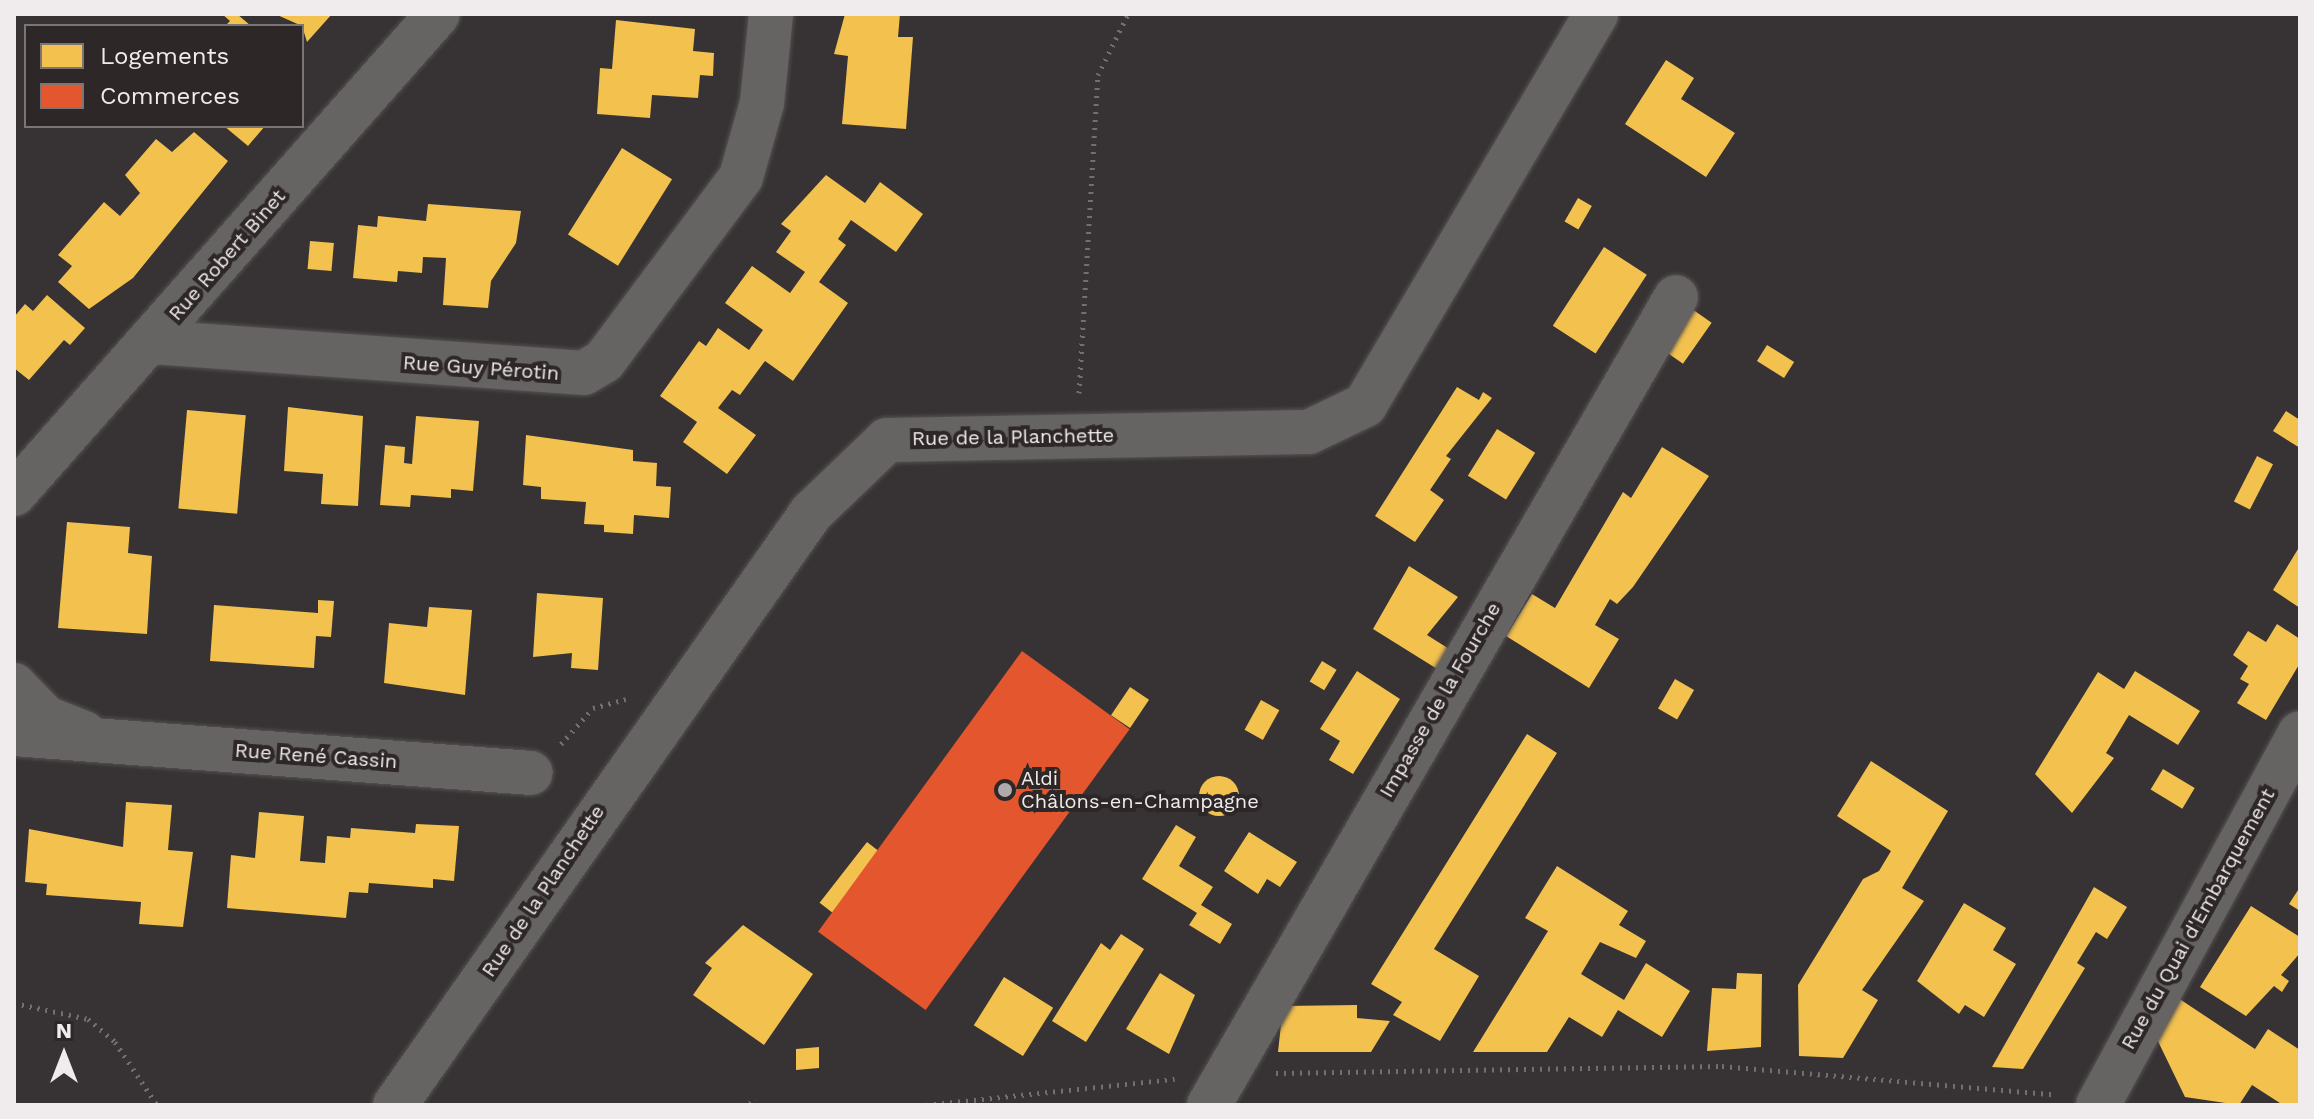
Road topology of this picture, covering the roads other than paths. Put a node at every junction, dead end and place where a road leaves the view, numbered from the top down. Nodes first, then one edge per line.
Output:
1 (438, 14) edge
2 (771, 14) edge
3 (1596, 14) edge
4 (1676, 297) dead end
5 (152, 342) junction
6 (14, 494) edge
7 (14, 685) edge
8 (2300, 733) edge
9 (14, 734) edge
10 (101, 740) junction
11 (531, 773) road end
12 (1215, 1090) edge
13 (2099, 1102) edge
14 (395, 1105) edge

1 - 5 street, Rue Robert Binet
2 - 5 street, Rue Guy Pérotin
3 - 14 street, Rue de la Planchette
4 - 12 street, Impasse de la Fourche
5 - 6 street, Rue Robert Binet
7 - 10 street
8 - 13 street, Rue du Quai d'Embarquement
9 - 10 street, Rue René Cassin
10 - 11 street, Rue René Cassin

